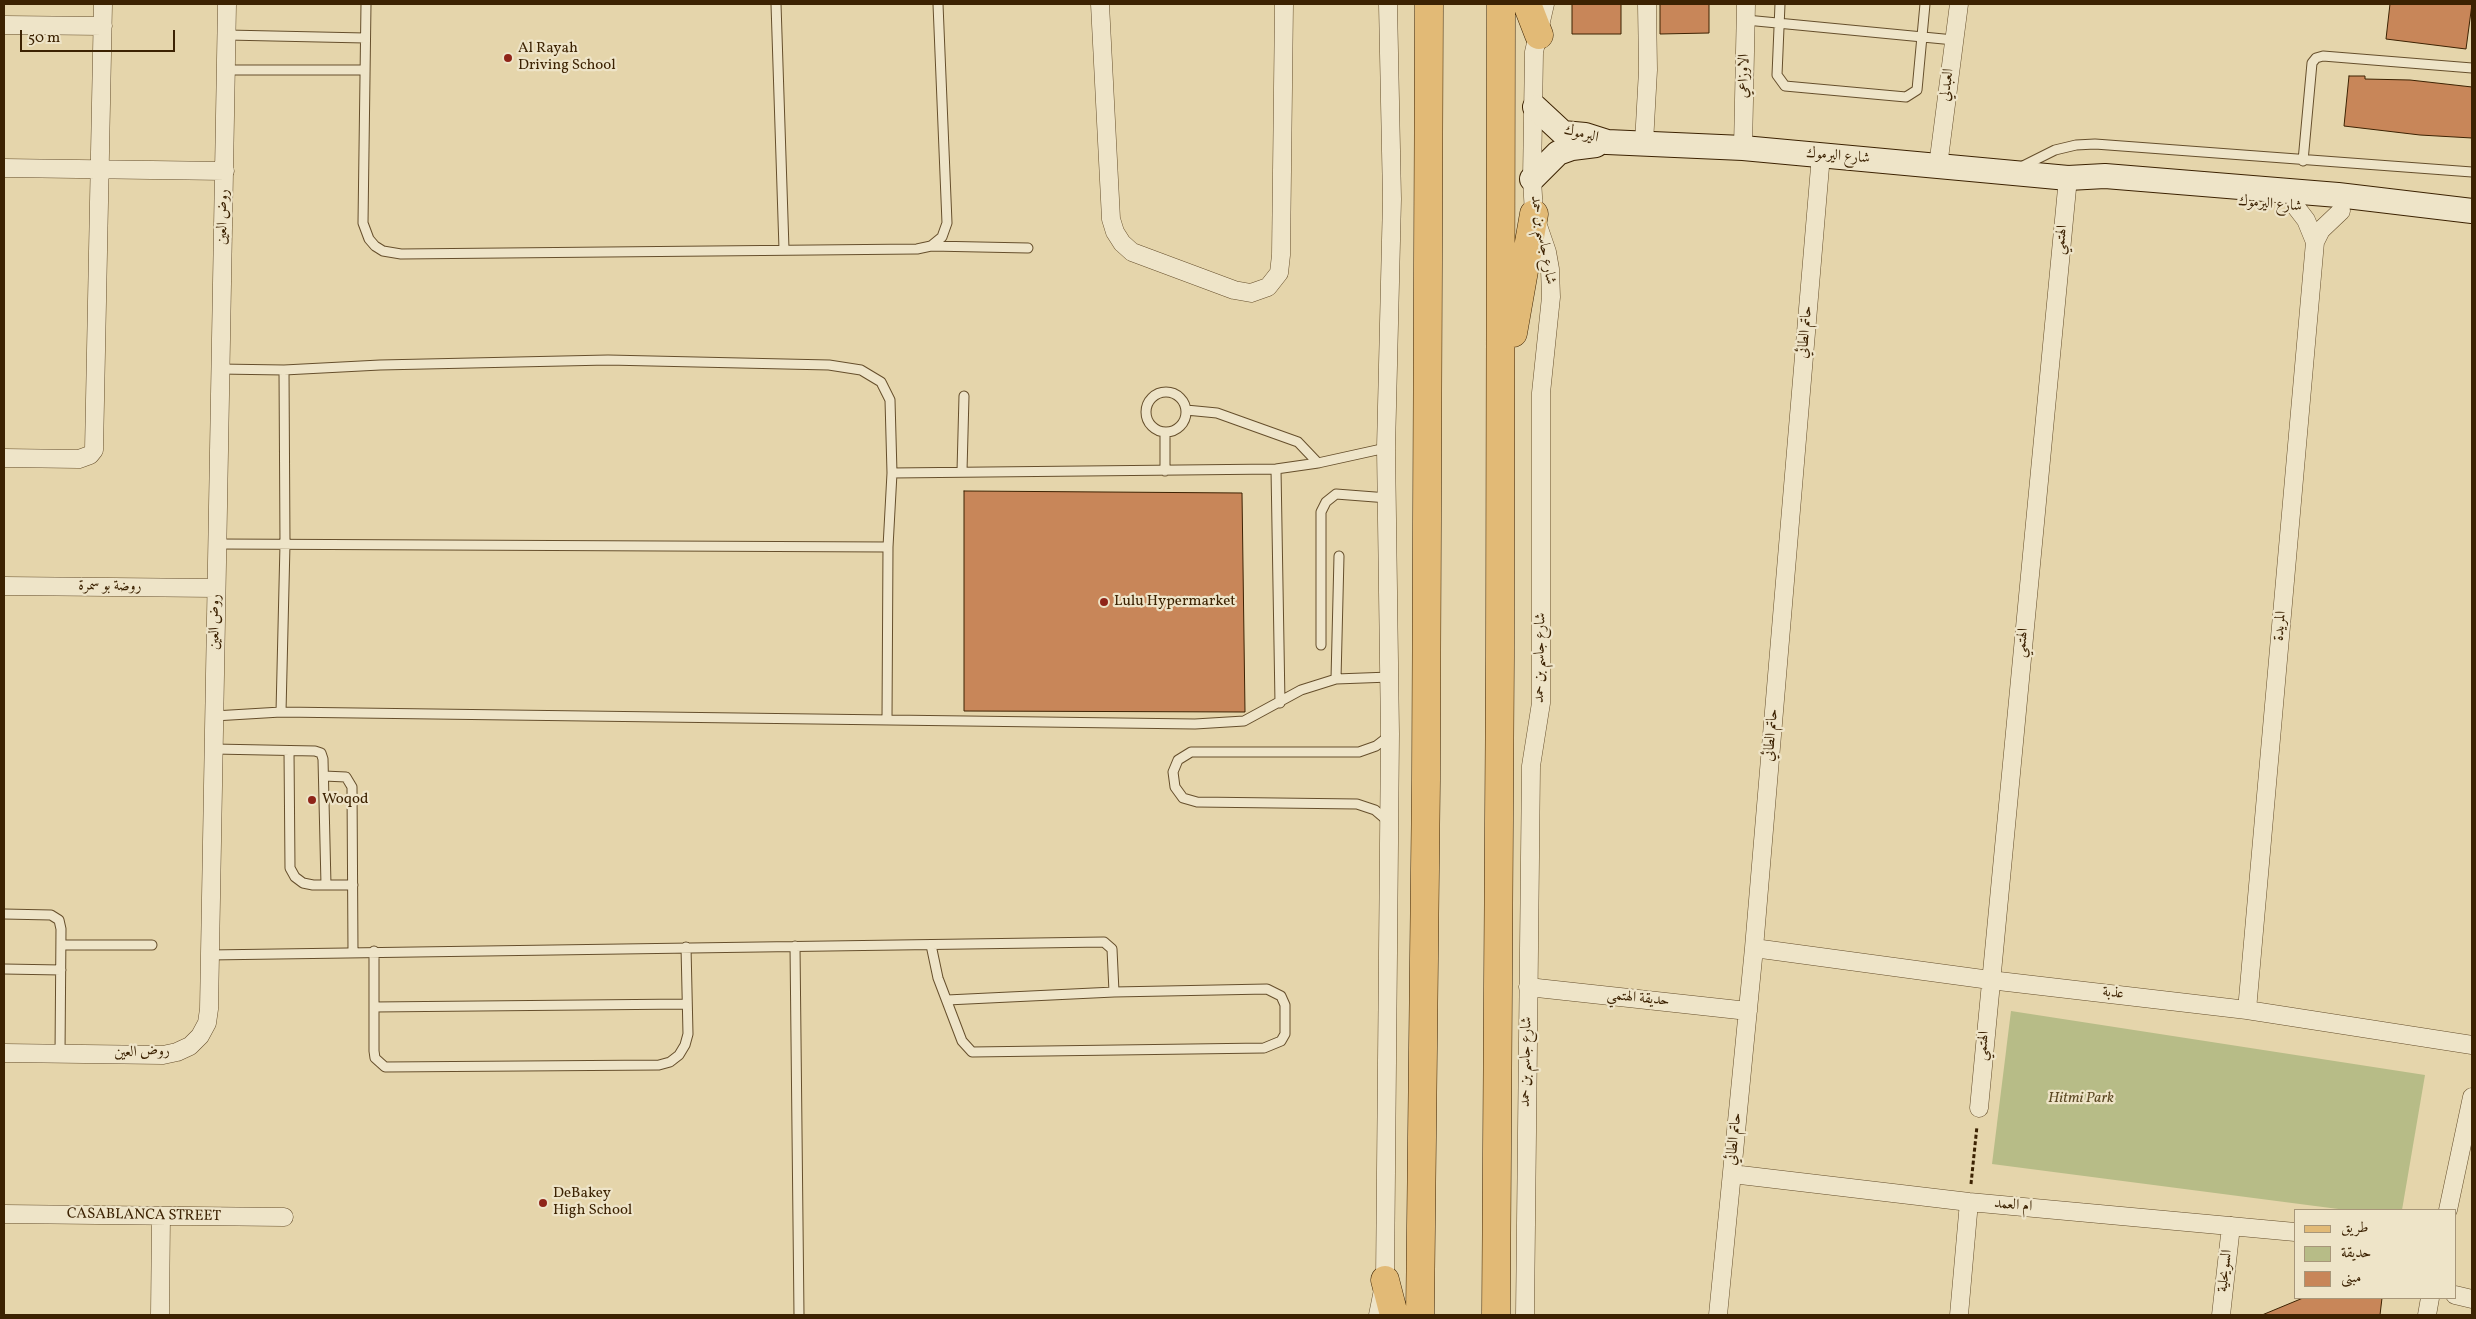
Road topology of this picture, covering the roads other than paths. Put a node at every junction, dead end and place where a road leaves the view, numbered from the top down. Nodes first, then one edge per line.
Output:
1 (103, 4) edge
2 (227, 4) edge
3 (366, 4) edge
4 (776, 4) edge
5 (938, 4) edge
6 (1100, 4) edge
7 (1284, 4) edge
8 (1388, 4) edge
9 (1430, 4) edge
10 (1501, 4) edge
11 (1527, 4) edge
12 (1545, 4) edge
13 (1646, 4) edge
14 (1780, 4) edge
15 (1925, 4) edge
16 (1958, 4) edge
17 (1746, 12) edge
18 (1779, 23) junction
19 (4, 25) edge
20 (102, 26) junction
21 (227, 35) junction
22 (1539, 35) junction
23 (1922, 37) junction
24 (365, 38) junction
25 (1954, 40) junction
26 (2472, 68) edge
27 (226, 70) junction
28 (365, 70) junction
29 (1535, 108) junction
30 (1607, 142) junction
31 (1644, 143) junction
32 (1743, 148) junction
33 (1822, 155) junction
34 (2303, 161) junction
35 (1938, 166) junction
36 (4, 168) edge
37 (100, 170) junction
38 (225, 171) junction
39 (2472, 172) edge
40 (2009, 173) junction
41 (2068, 178) junction
42 (1532, 179) junction
43 (2296, 207) junction
44 (2340, 211) junction
45 (2472, 211) edge
46 (1534, 214) junction
47 (2472, 226) edge
48 (2315, 242) junction
49 (931, 246) junction
50 (1028, 248) dead end
51 (784, 249) junction
52 (1500, 362) junction
53 (219, 369) junction
54 (284, 370) junction
55 (964, 396) dead end
56 (1186, 410) junction
57 (1164, 432) junction
58 (1386, 448) junction
59 (4, 458) edge
60 (1318, 463) junction
61 (1276, 469) junction
62 (962, 471) junction
63 (1166, 471) junction
64 (892, 473) junction
65 (1388, 498) junction
66 (217, 544) junction
67 (285, 544) junction
68 (888, 547) junction
69 (1339, 556) dead end
70 (4, 586) edge
71 (216, 588) junction
72 (1321, 645) dead end
73 (1390, 677) junction
74 (1336, 679) junction
75 (1280, 703) junction
76 (281, 712) junction
77 (214, 716) junction
78 (887, 719) junction
79 (1390, 734) junction
80 (214, 750) junction
81 (289, 750) junction
82 (324, 776) junction
83 (1390, 822) junction
84 (352, 884) junction
85 (326, 885) junction
86 (4, 914) edge
87 (61, 944) junction
88 (152, 945) dead end
89 (932, 945) junction
90 (795, 946) junction
91 (686, 947) junction
92 (1754, 948) junction
93 (374, 951) junction
94 (352, 952) junction
95 (208, 955) junction
96 (4, 969) edge
97 (61, 970) junction
98 (1990, 980) junction
99 (1528, 987) junction
100 (1114, 992) junction
101 (947, 1000) junction
102 (687, 1004) junction
103 (374, 1007) junction
104 (2246, 1010) junction
105 (1748, 1011) junction
106 (2472, 1045) edge
107 (4, 1053) edge
108 (60, 1054) junction
109 (2472, 1096) edge
110 (1979, 1108) road end
111 (1732, 1174) junction
112 (1969, 1202) junction
113 (2448, 1209) edge
114 (4, 1214) edge
115 (161, 1216) junction
116 (284, 1218) dead end
117 (2231, 1226) junction
118 (2294, 1232) edge
119 (1385, 1280) junction
120 (2456, 1295) edge
121 (2430, 1299) edge
122 (2472, 1299) edge
123 (160, 1315) edge
124 (799, 1315) edge
125 (1378, 1315) edge
126 (1394, 1315) edge
127 (1420, 1315) edge
128 (1496, 1315) edge
129 (1525, 1315) edge
130 (1718, 1315) edge
131 (1959, 1315) edge
132 (2222, 1315) edge
133 (2427, 1315) edge

1 - 20 street
2 - 21 street, روض العين
3 - 24 lane
4 - 51 lane
5 - 49 lane
6 - 7 street
8 - 58 street
9 - 127 main road
10 - 52 main road, شارع جاسم بن حمد
11 - 22 main road
12 - 22 street, شارع جاسم بن حمد
13 - 31 street
14 - 18 lane
15 - 23 lane
16 - 25 street, العبدلي
17 - 18 lane
17 - 32 street, الاوزاعي
18 - 23 lane
18 - 23 lane
19 - 20 street
20 - 37 street
21 - 24 lane
21 - 27 street, روض العين
22 - 29 street, شارع جاسم بن حمد
23 - 25 lane
24 - 28 lane
25 - 35 street, العبدلي
26 - 34 lane
27 - 28 lane
27 - 38 street, روض العين
28 - 51 lane
29 - 30 street, اليرموك
29 - 42 street, شارع جاسم بن حمد
30 - 31 street, شارع اليرموك
30 - 42 street, اليرموك
31 - 32 street, شارع اليرموك
32 - 33 street, شارع اليرموك
33 - 35 street, شارع اليرموك
33 - 92 street, حاتم الطائي
34 - 39 lane
34 - 40 lane
35 - 40 street, شارع اليرموك
36 - 37 street
37 - 38 street
37 - 59 street
38 - 53 street, روض العين
40 - 41 street, شارع اليرموك
41 - 43 street, شارع اليرموك
41 - 45 street, شارع اليرموك
41 - 98 street, الهتمي
42 - 46 street, شارع جاسم بن حمد
43 - 44 street, شارع اليرموك
43 - 48 street, المريدة
44 - 47 street, شارع اليرموك
44 - 48 street, المريدة
46 - 52 main road
46 - 99 street, شارع جاسم بن حمد
48 - 104 street, المريدة
49 - 50 lane
49 - 51 lane
52 - 128 main road, شارع جاسم بن حمد
53 - 54 lane
53 - 66 street, روض العين
54 - 64 lane
54 - 67 lane
55 - 62 lane
56 - 57 lane
56 - 57 lane
56 - 60 lane
57 - 63 lane
58 - 60 lane
58 - 65 street
60 - 61 lane
61 - 63 lane
61 - 75 lane
62 - 63 lane
62 - 64 lane
64 - 68 lane
65 - 72 lane
65 - 73 street
66 - 67 lane
66 - 71 street, روض العين
67 - 68 lane
67 - 76 lane
68 - 78 lane
69 - 74 lane
70 - 71 street, روضة بو سمرة
71 - 77 street, روض العين
73 - 74 lane
73 - 79 street
74 - 75 lane
75 - 78 lane
76 - 77 lane
76 - 78 lane
77 - 80 street, روض العين
79 - 83 street
79 - 83 lane
80 - 81 lane
80 - 95 street, روض العين
81 - 82 lane
81 - 85 lane
82 - 84 lane
82 - 85 lane
83 - 119 street
84 - 85 lane
84 - 94 lane
86 - 87 lane
87 - 88 lane
87 - 97 lane
89 - 90 lane
89 - 100 lane
89 - 101 lane
90 - 91 lane
90 - 124 lane
91 - 93 lane
91 - 102 lane
92 - 98 street, عذبة
92 - 105 street, حاتم الطائي
93 - 94 lane
93 - 103 lane
94 - 95 lane
95 - 108 street, روض العين
96 - 97 lane
97 - 108 lane
98 - 104 street, عذبة
98 - 110 street, الهتمي
99 - 105 street, حديقة الهتمي
99 - 129 street, شارع جاسم بن حمد
100 - 101 lane
100 - 101 lane
102 - 103 lane
102 - 103 lane
104 - 106 street, عذبة
105 - 111 street, حاتم الطائي
107 - 108 street, روض العين
109 - 113 street
111 - 112 street, ام العمد
111 - 130 street, حاتم الطائي
112 - 117 street, ام العمد
112 - 131 street
114 - 115 street, CASABLANCA STREET
115 - 116 street, CASABLANCA STREET
115 - 123 street
117 - 118 street, ام العمد
117 - 132 street, السويحلية
119 - 125 street
119 - 126 main road
120 - 122 street
121 - 133 street

